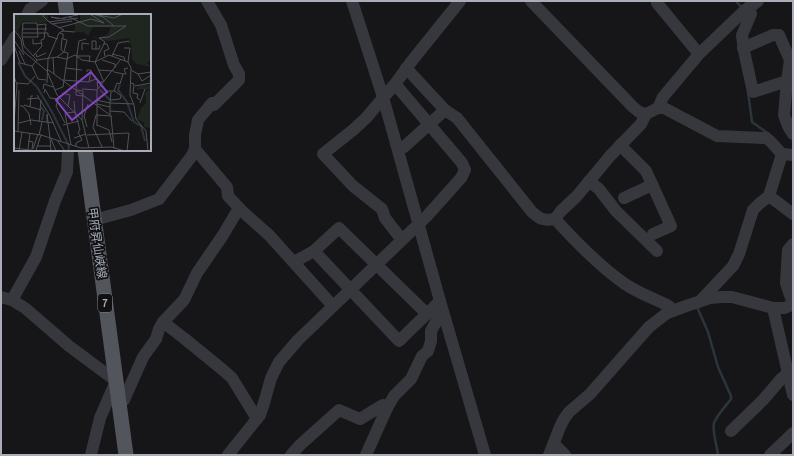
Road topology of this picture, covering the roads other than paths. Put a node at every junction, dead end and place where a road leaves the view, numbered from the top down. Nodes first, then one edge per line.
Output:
1 (42, 1) edge
2 (65, 1) edge
3 (207, 1) edge
4 (352, 1) edge
5 (460, 1) edge
6 (531, 1) edge
7 (657, 3) dead end
8 (754, 4) edge
9 (27, 8) edge
10 (67, 14) edge
11 (14, 39) edge
12 (743, 48) junction
13 (699, 54) junction
14 (1, 60) edge
15 (406, 68) junction
16 (787, 81) junction
17 (395, 84) junction
18 (383, 97) junction
19 (658, 108) junction
20 (445, 110) junction
21 (646, 114) junction
22 (430, 125) junction
23 (793, 134) edge
24 (620, 145) junction
25 (404, 147) dead end
26 (195, 149) junction
27 (68, 151) edge
28 (85, 151) edge
29 (788, 154) edge
30 (589, 181) junction
31 (652, 185) junction
32 (769, 196) junction
33 (624, 198) dead end
34 (239, 208) junction
35 (793, 214) edge
36 (555, 219) junction
37 (94, 220) junction
38 (418, 224) junction
39 (653, 234) dead end
40 (402, 240) junction
41 (793, 244) edge
42 (314, 251) junction
43 (657, 251) dead end
44 (294, 262) junction
45 (376, 265) junction
46 (350, 290) junction
47 (7, 299) edge
48 (699, 302) junction
49 (793, 304) edge
50 (333, 306) junction
51 (441, 306) junction
52 (773, 308) junction
53 (673, 311) junction
54 (426, 314) junction
55 (163, 322) junction
56 (788, 373) junction
57 (116, 381) junction
58 (793, 395) edge
59 (119, 402) junction
60 (387, 408) junction
61 (257, 419) junction
62 (731, 431) dead end
63 (793, 433) edge
64 (552, 449) edge
65 (91, 455) edge
66 (126, 455) edge
67 (228, 455) edge
68 (291, 455) edge
69 (366, 455) edge
70 (485, 455) edge
71 (565, 455) edge
72 (770, 455) edge

1 - 9 street
2 - 10 main road
3 - 26 street
4 - 18 street
5 - 15 street
6 - 21 street
7 - 13 street
8 - 12 street
8 - 13 street
11 - 14 street
12 - 16 street
12 - 16 street
13 - 19 street
15 - 17 street
15 - 20 street
16 - 23 street
17 - 18 street
17 - 22 street
18 - 38 street
18 - 40 street
19 - 21 street
19 - 29 street
20 - 22 street
20 - 36 street
21 - 24 street
22 - 25 street
22 - 38 street
24 - 30 street
24 - 31 street
26 - 34 street
26 - 37 street
27 - 47 street
28 - 37 main road, 甲府昇仙峡線 / 7
29 - 32 street
30 - 36 street
30 - 43 street
31 - 33 street
31 - 39 street
32 - 35 street
32 - 48 street
34 - 44 street
34 - 55 street
36 - 53 street
37 - 57 main road, 甲府昇仙峡線 / 7
38 - 40 street
38 - 51 street
40 - 45 street
41 - 49 street
42 - 44 street
42 - 45 street
42 - 46 street
44 - 50 street
45 - 46 street
45 - 54 street
46 - 50 street
46 - 54 street
47 - 57 street
48 - 52 street
48 - 53 street
49 - 52 street
50 - 61 street
51 - 54 street
51 - 60 street
51 - 70 street
52 - 56 street
53 - 64 street
55 - 59 street
55 - 61 street
56 - 58 street
56 - 62 street
57 - 59 main road, 甲府昇仙峡線 / 7
57 - 65 street
59 - 66 main road, 甲府昇仙峡線 / 7
60 - 68 street
60 - 69 street
61 - 67 street
63 - 72 street
64 - 71 street

